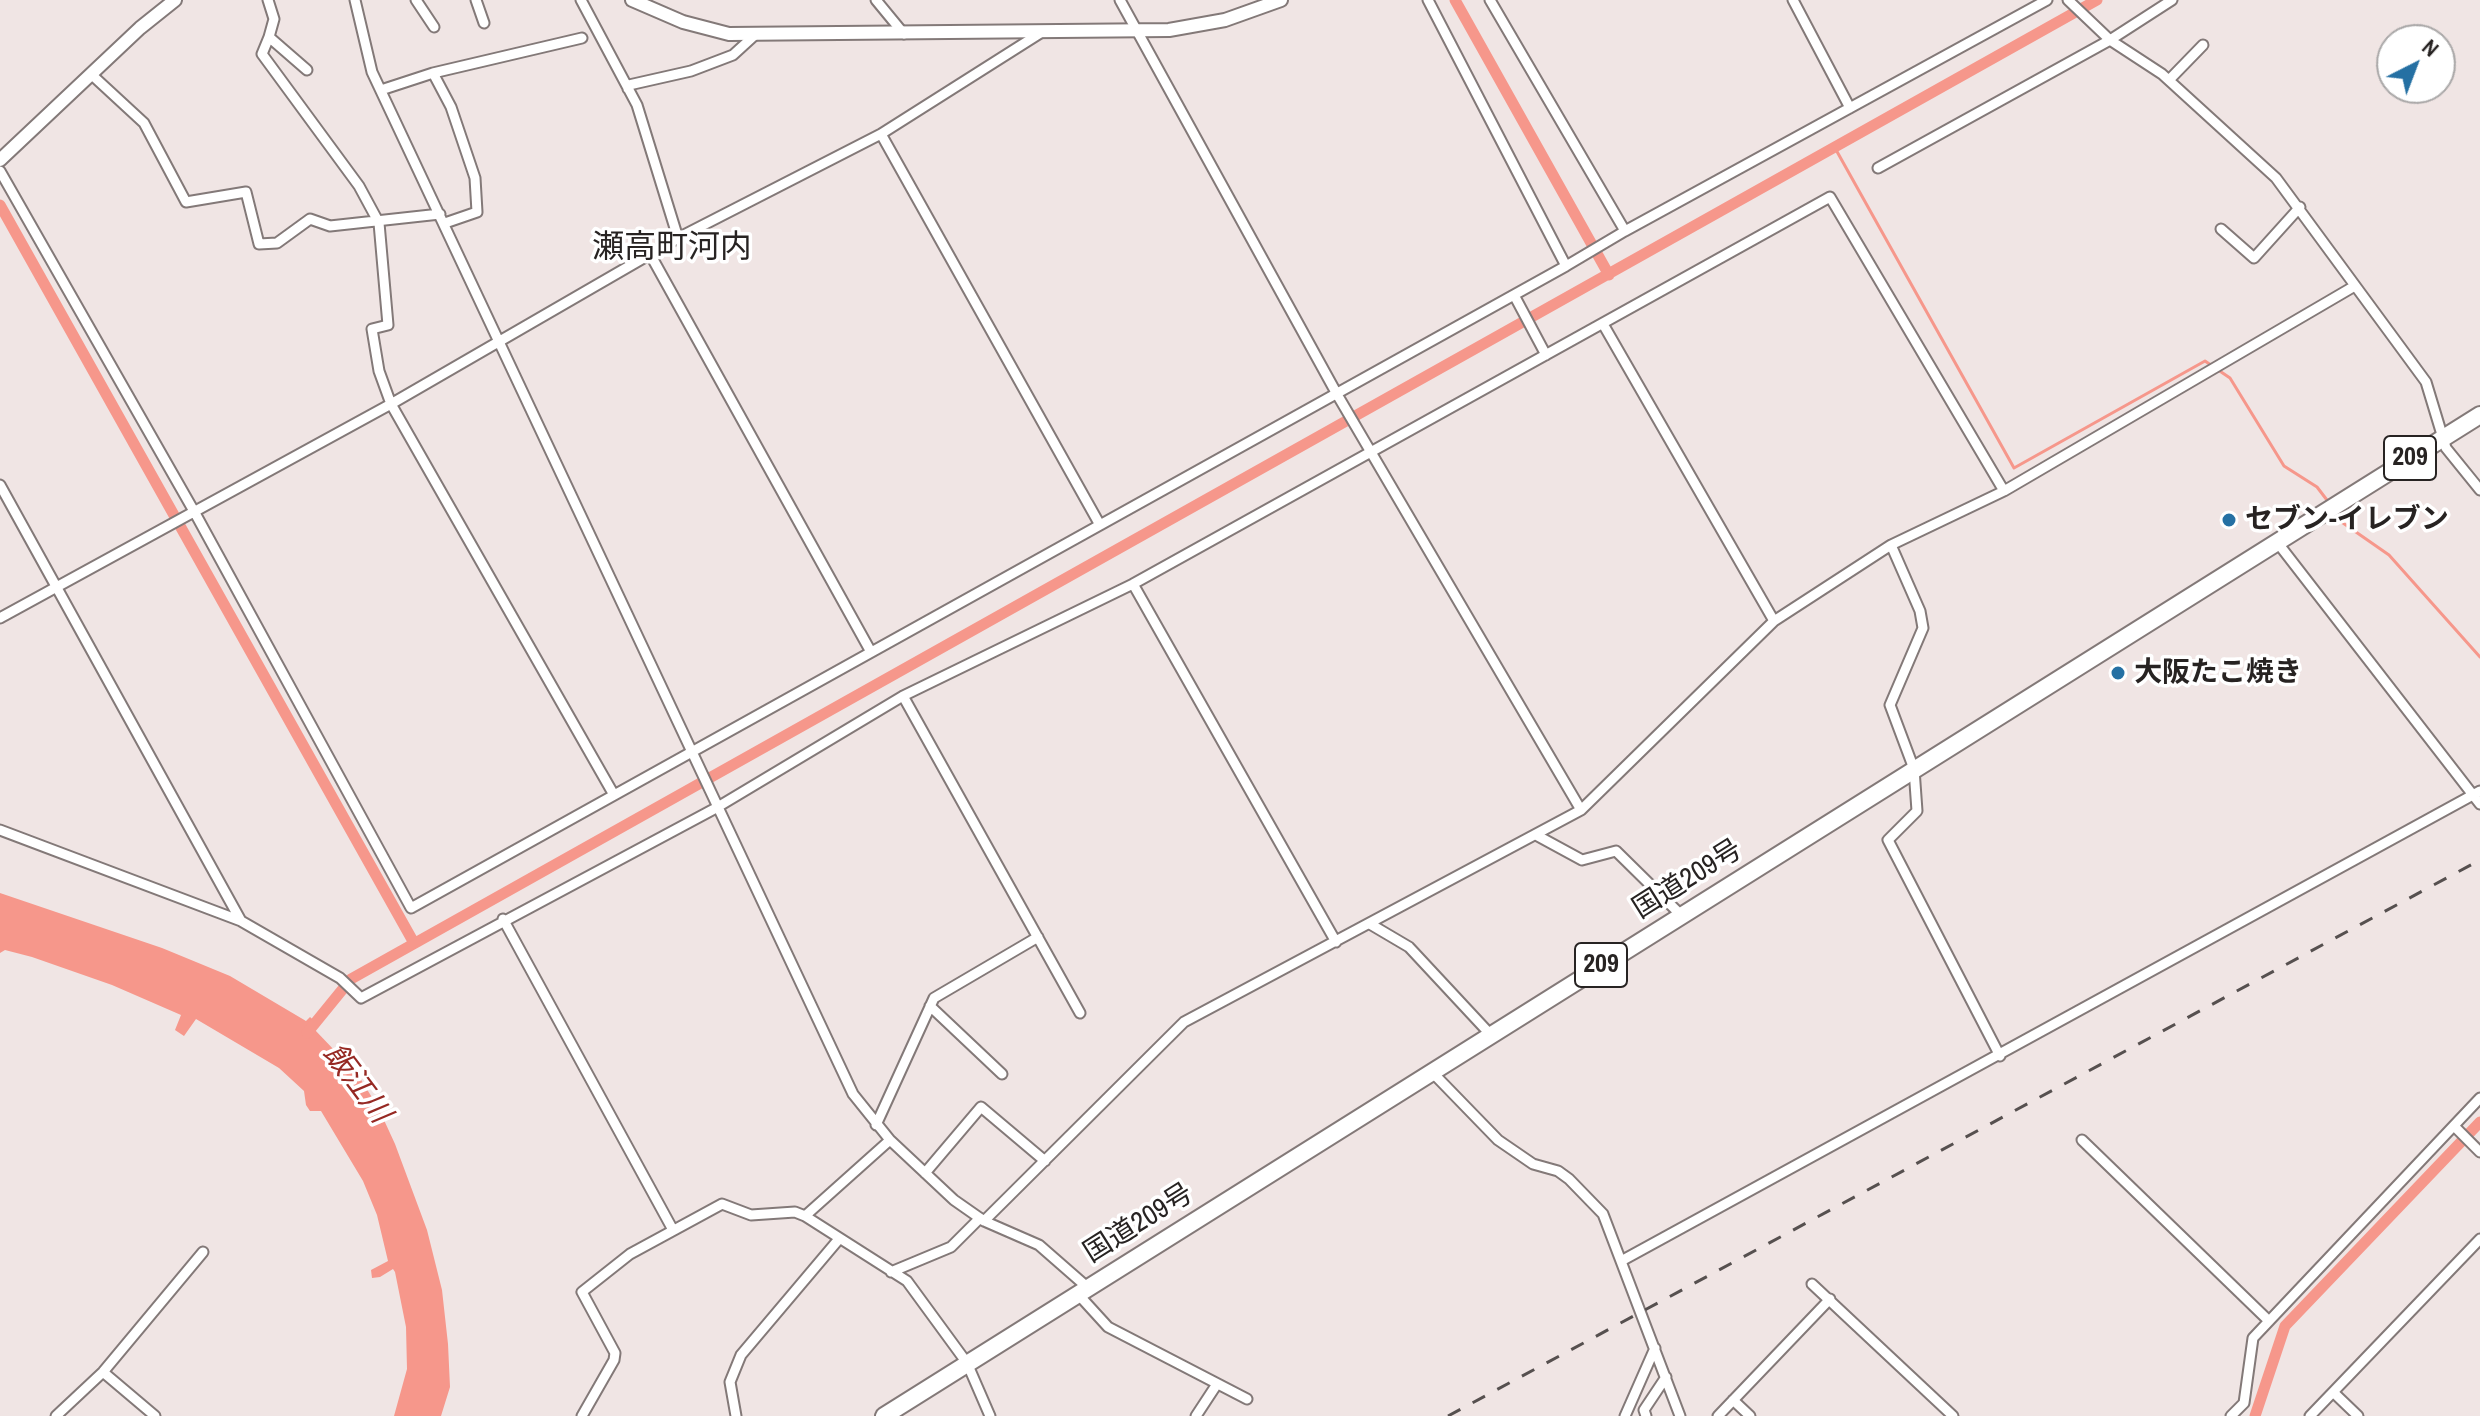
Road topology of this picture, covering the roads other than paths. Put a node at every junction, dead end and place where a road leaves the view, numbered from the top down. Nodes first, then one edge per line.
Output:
1 (175, 0) edge
2 (268, 0) edge
3 (355, 0) edge
4 (416, 0) edge
5 (476, 0) edge
6 (581, 0) edge
7 (632, 0) edge
8 (876, 0) edge
9 (1120, 0) edge
10 (1281, 0) edge
11 (1428, 0) edge
12 (1490, 0) edge
13 (1793, 0) edge
14 (2047, 0) edge
15 (2068, 0) edge
16 (2172, 0) edge
17 (484, 23) dead end
18 (434, 27) dead end
19 (1137, 30) junction
20 (1043, 31) junction
21 (756, 34) junction
22 (904, 34) junction
23 (269, 37) junction
24 (2106, 37) junction
25 (582, 38) dead end
26 (2203, 45) dead end
27 (307, 70) dead end
28 (433, 73) junction
29 (92, 75) junction
30 (2169, 80) junction
31 (628, 89) junction
32 (381, 90) junction
33 (1850, 108) junction
34 (881, 134) junction
35 (0, 160) edge
36 (1878, 168) dead end
37 (0, 171) edge
38 (2300, 207) junction
39 (442, 218) junction
40 (379, 223) junction
41 (2221, 229) dead end
42 (1625, 231) junction
43 (678, 238) junction
44 (650, 254) junction
45 (1566, 266) junction
46 (2353, 287) junction
47 (1515, 297) junction
48 (1603, 324) junction
49 (498, 341) junction
50 (1544, 352) junction
51 (1337, 395) junction
52 (391, 404) junction
53 (2480, 415) edge
54 (2442, 438) junction
55 (1369, 451) junction
56 (0, 485) edge
57 (2480, 490) edge
58 (2004, 491) junction
59 (195, 513) junction
60 (1100, 525) junction
61 (2277, 542) junction
62 (1891, 545) junction
63 (1133, 584) junction
64 (58, 585) junction
65 (0, 618) edge
66 (1774, 621) junction
67 (871, 652) junction
68 (903, 696) junction
69 (692, 756) junction
70 (1914, 769) junction
71 (2476, 794) edge
72 (614, 795) junction
73 (2480, 804) edge
74 (716, 808) junction
75 (1581, 810) junction
76 (0, 830) edge
77 (1536, 835) junction
78 (1681, 915) junction
79 (503, 919) junction
80 (241, 921) junction
81 (1370, 924) junction
82 (1038, 937) junction
83 (1336, 942) junction
84 (930, 1006) junction
85 (1080, 1013) dead end
86 (1490, 1034) junction
87 (2000, 1056) junction
88 (1431, 1071) junction
89 (1002, 1074) dead end
90 (2480, 1098) edge
91 (876, 1125) junction
92 (2454, 1126) junction
93 (890, 1140) junction
94 (2082, 1140) dead end
95 (2480, 1152) edge
96 (1045, 1161) junction
97 (925, 1173) junction
98 (805, 1216) junction
99 (982, 1220) junction
100 (673, 1230) junction
101 (839, 1239) junction
102 (2480, 1239) edge
103 (203, 1252) dead end
104 (1623, 1260) junction
105 (891, 1272) junction
106 (1812, 1284) dead end
107 (1082, 1290) junction
108 (1830, 1299) junction
109 (2269, 1321) junction
110 (1655, 1348) junction
111 (967, 1363) junction
112 (103, 1372) junction
113 (1666, 1377) junction
114 (1217, 1384) junction
115 (2333, 1392) junction
116 (1247, 1399) dead end
117 (1733, 1400) junction
118 (56, 1416) edge
119 (155, 1416) edge
120 (582, 1416) edge
121 (736, 1416) edge
122 (884, 1416) edge
123 (990, 1416) edge
124 (1196, 1416) edge
125 (1625, 1416) edge
126 (1646, 1416) edge
127 (1680, 1416) edge
128 (1718, 1416) edge
129 (1750, 1416) edge
130 (1953, 1416) edge
131 (2231, 1416) edge
132 (2310, 1416) edge
133 (2358, 1416) edge

1 - 29 main road
2 - 23 street
3 - 32 street
4 - 18 street
5 - 17 street
6 - 31 street
7 - 21 main road
8 - 22 street
9 - 19 street
10 - 19 main road
11 - 45 street
12 - 42 street
13 - 33 street
14 - 33 street
15 - 24 street
16 - 24 street
19 - 20 main road
19 - 51 street
20 - 22 main road
20 - 34 street
21 - 22 main road
21 - 31 street
23 - 27 street
23 - 40 street
24 - 30 street
24 - 36 street
25 - 28 street
26 - 30 street
28 - 32 street
28 - 39 street
29 - 35 main road
29 - 40 street
30 - 38 street
31 - 43 street
32 - 39 street
33 - 42 street
34 - 43 street
34 - 60 street
37 - 59 street
38 - 41 street
38 - 46 street
39 - 40 street
39 - 49 street
40 - 52 street
42 - 45 street
43 - 44 street
44 - 49 street
44 - 67 street
45 - 47 street
46 - 54 street
46 - 58 street
47 - 50 street
47 - 51 street
48 - 50 street
48 - 58 street
48 - 66 street
49 - 52 street
49 - 69 street
50 - 55 street
51 - 55 street
51 - 60 street
52 - 59 street
52 - 72 street
53 - 54 highway, 国道209号 / 209
54 - 57 street
54 - 61 highway, 国道209号 / 209
55 - 63 street
55 - 75 street
56 - 64 street
58 - 62 street
59 - 64 street
59 - 72 street
60 - 67 street
61 - 70 highway, 国道209号 / 209
61 - 71 street
62 - 66 street
62 - 70 street
63 - 68 street
63 - 83 street
64 - 65 street
64 - 80 street
66 - 75 street
67 - 69 street
68 - 74 street
68 - 82 street
69 - 72 street
69 - 74 street
70 - 78 highway, 国道209号 / 209
70 - 87 street
71 - 73 street
71 - 87 street
74 - 79 street
74 - 91 street
75 - 77 street
76 - 80 street
77 - 78 street
77 - 81 street
78 - 86 highway, 国道209号 / 209
79 - 80 street
79 - 100 street
81 - 83 street
81 - 86 street
82 - 84 street
82 - 85 street
83 - 96 street
84 - 89 street
84 - 91 street
86 - 88 highway, 国道209号 / 209
87 - 104 street
88 - 104 street
88 - 107 highway, 国道209号 / 209
90 - 92 street
91 - 93 street
92 - 95 street
92 - 109 street
93 - 97 street
93 - 98 street
94 - 109 street
96 - 97 street
96 - 99 street
97 - 99 street
98 - 100 street
98 - 101 street
99 - 105 street
99 - 107 street
100 - 120 street
101 - 105 street
101 - 121 street
102 - 115 street
103 - 112 street
104 - 110 street
105 - 111 street
106 - 108 street
107 - 111 highway, 国道209号 / 209
107 - 114 street
108 - 117 street
108 - 130 street
109 - 131 street
110 - 113 street
110 - 125 street
111 - 122 highway, 国道209号 / 209
111 - 123 street
112 - 118 street
112 - 119 street
113 - 126 street
113 - 127 street
114 - 116 street
114 - 124 street
115 - 132 street
115 - 133 street
117 - 128 street
117 - 129 street

